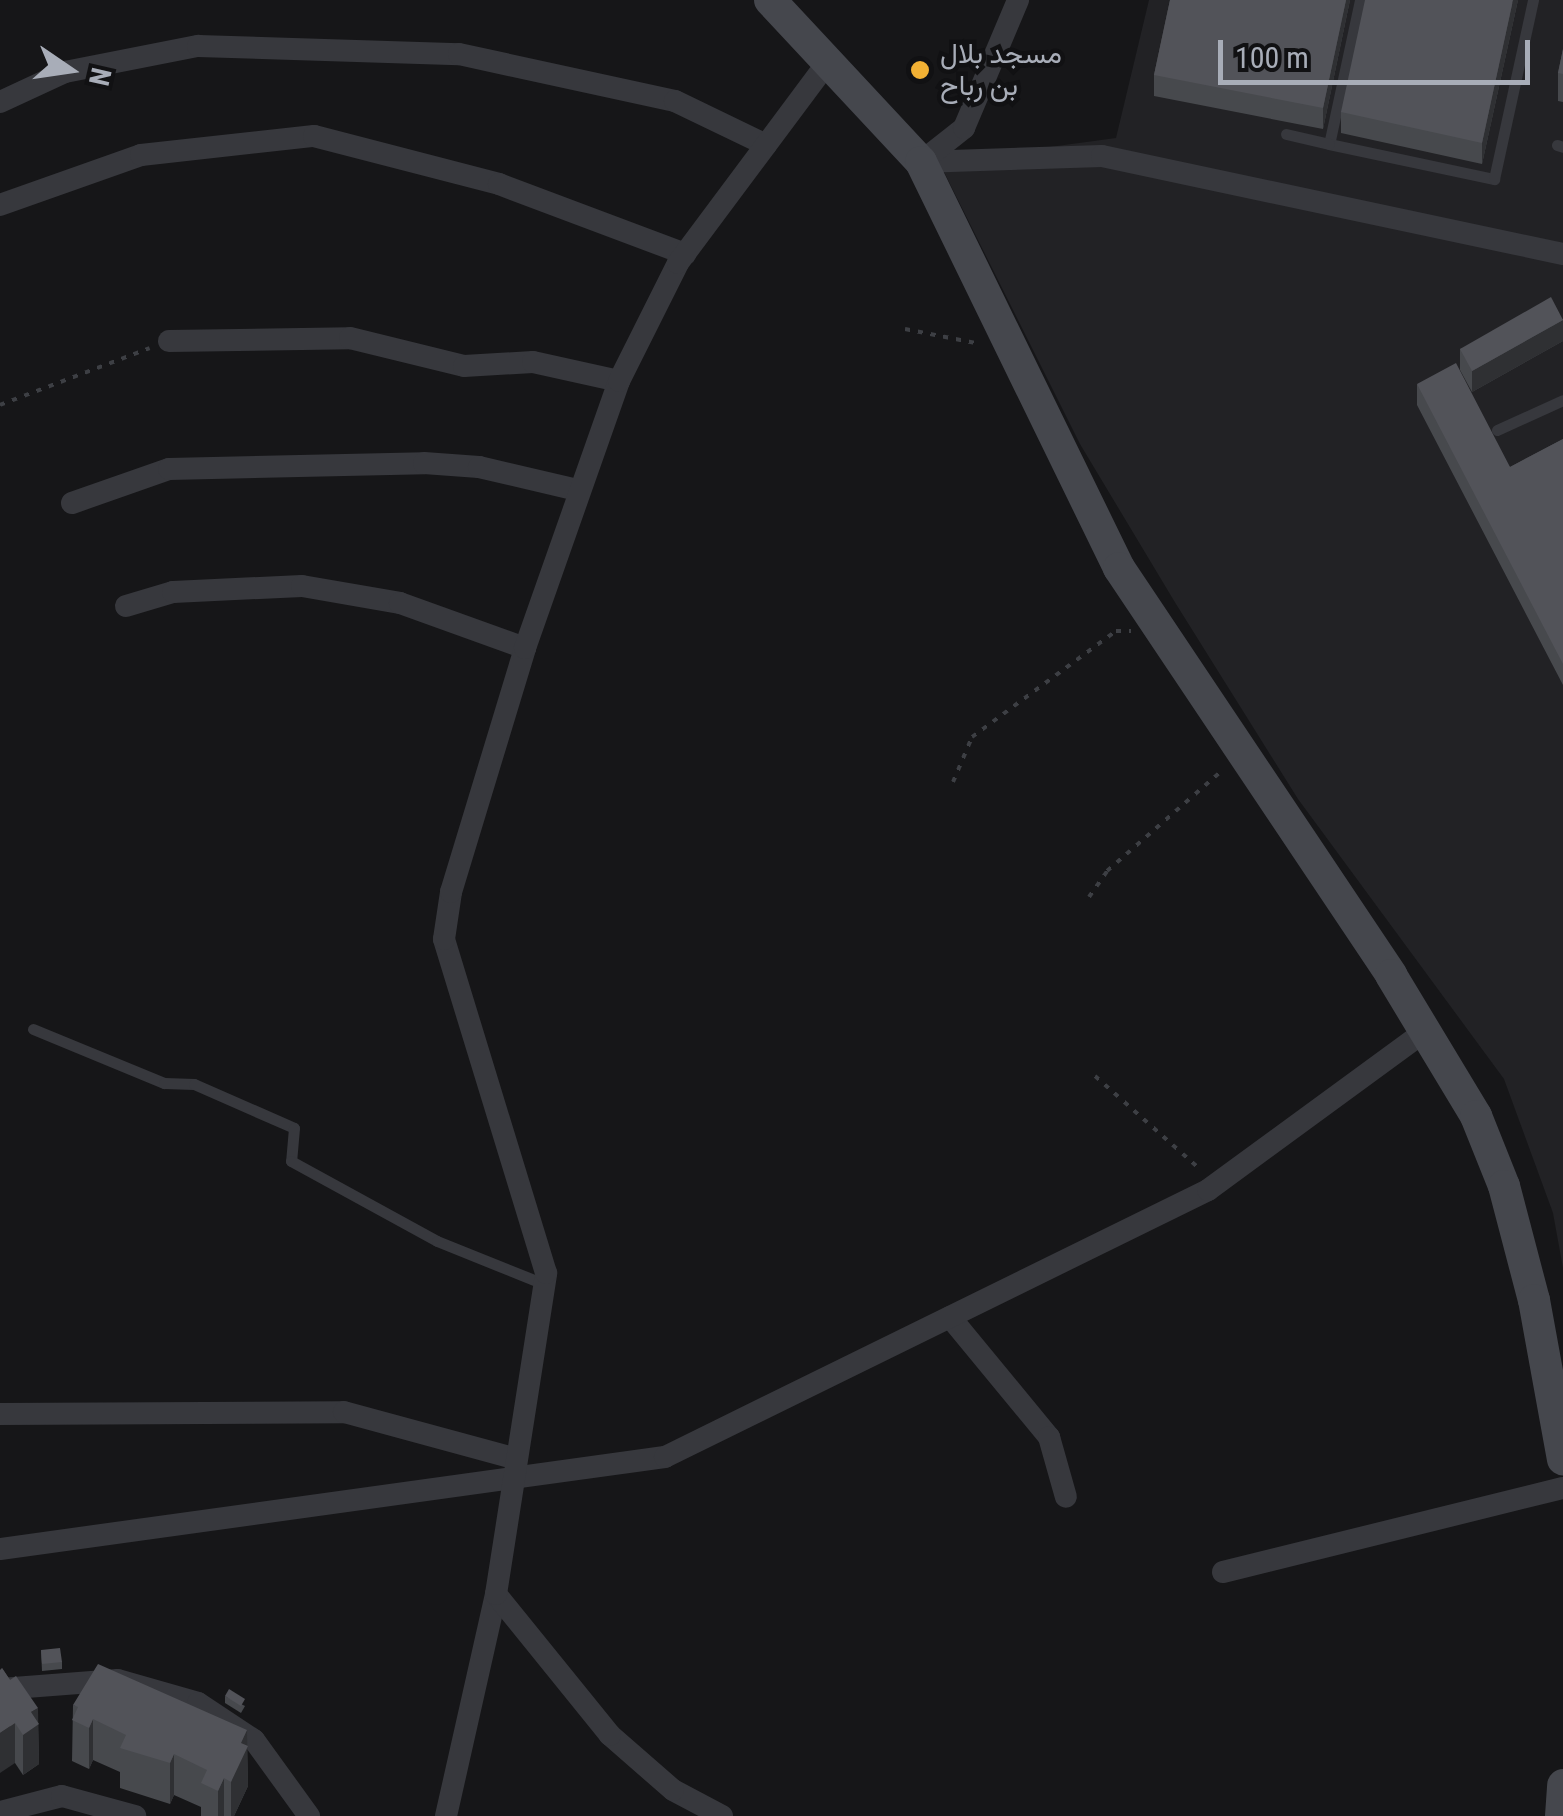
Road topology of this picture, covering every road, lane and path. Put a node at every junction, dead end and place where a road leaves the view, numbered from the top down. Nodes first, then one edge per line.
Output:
1 (770, 0) edge
2 (1018, 0) edge
3 (1360, 0) edge
4 (1534, 0) edge
5 (827, 64) junction
6 (0, 102) edge
7 (1286, 134) dead end
8 (1329, 144) junction
9 (766, 145) junction
10 (921, 162) junction
11 (0, 205) edge
12 (684, 254) junction
13 (1563, 254) edge
14 (905, 329) dead end
15 (169, 341) joint
16 (1010, 350) junction
17 (620, 380) junction
18 (1563, 400) edge
19 (0, 405) edge
20 (1498, 430) dead end
21 (577, 490) junction
22 (72, 503) dead end
23 (126, 606) dead end
24 (1160, 630) junction
25 (525, 648) junction
26 (1243, 753) junction
27 (954, 782) dead end
28 (1089, 897) dead end
29 (33, 1029) dead end
30 (1425, 1031) junction
31 (1095, 1076) dead end
32 (1213, 1186) junction
33 (544, 1284) junction
34 (950, 1316) junction
35 (0, 1414) edge
36 (1561, 1438) edge
37 (512, 1466) junction
38 (1563, 1488) edge
39 (1066, 1497) dead end
40 (0, 1549) edge
41 (1223, 1572) dead end
42 (496, 1594) junction
43 (0, 1688) edge
44 (1563, 1785) edge
45 (0, 1812) edge
46 (450, 1815) edge
47 (135, 1816) edge
48 (309, 1816) edge
49 (722, 1816) edge
50 (1560, 1816) edge

1 - 5 main road
2 - 10 street
3 - 8 lane
4 - 8 lane
5 - 9 street
5 - 10 main road
6 - 9 street
7 - 8 lane
9 - 12 street
10 - 13 street
10 - 16 main road
11 - 12 street
12 - 17 street
14 - 16 path
15 - 17 street
15 - 19 path
16 - 24 main road
17 - 21 street
18 - 20 lane
21 - 22 street
21 - 25 street
23 - 25 street
24 - 26 main road
24 - 27 path
25 - 33 street
26 - 28 path
26 - 30 main road
29 - 33 lane
30 - 32 street
30 - 36 main road
31 - 32 path
32 - 34 street
33 - 37 street
34 - 37 street
34 - 39 street
35 - 37 street
37 - 40 street
37 - 42 street
38 - 41 street
42 - 46 street
42 - 49 street
43 - 48 street
44 - 50 main road
45 - 47 street

